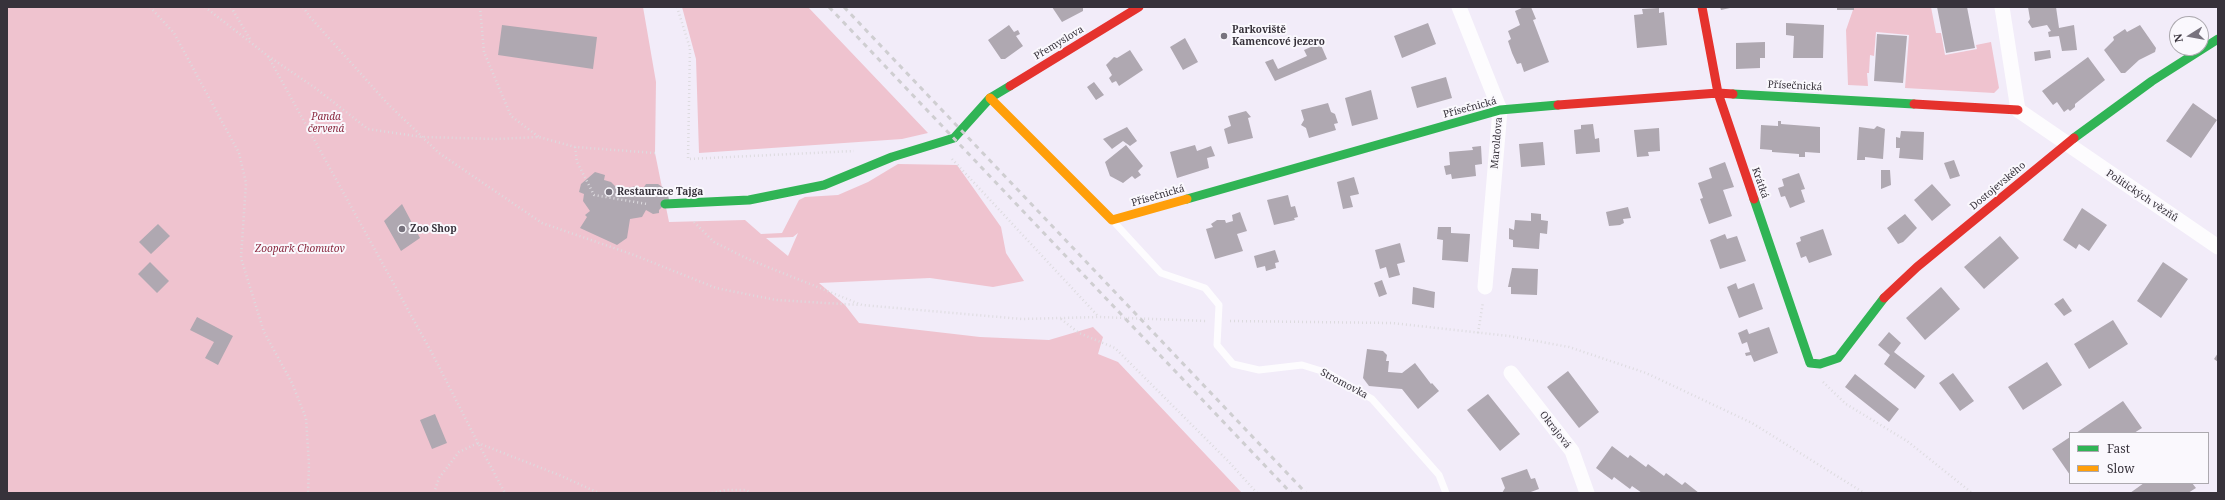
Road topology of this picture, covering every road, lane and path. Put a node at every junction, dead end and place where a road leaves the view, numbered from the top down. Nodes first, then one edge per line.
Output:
1 (150, 7) edge
2 (205, 7) edge
3 (231, 7) edge
4 (303, 7) edge
5 (480, 7) edge
6 (677, 7) edge
7 (1139, 7) edge
8 (1459, 7) edge
9 (1702, 7) edge
10 (2002, 7) edge
11 (1122, 12) edge
12 (2218, 39) edge
13 (251, 41) junction
14 (268, 56) junction
15 (1718, 93) junction
16 (990, 98) junction
17 (1500, 110) junction
18 (2018, 110) junction
19 (422, 137) junction
20 (539, 137) junction
21 (2066, 145) junction
22 (575, 148) junction
23 (860, 151) dead end
24 (655, 153) dead end
25 (951, 158) dead end
26 (665, 204) joint
27 (689, 217) dead end
28 (1112, 220) junction
29 (2218, 247) edge
30 (1485, 287) joint
31 (862, 305) junction
32 (1099, 317) junction
33 (1061, 319) junction
34 (1200, 321) dead end
35 (1238, 321) dead end
36 (1478, 333) junction
37 (1810, 363) junction
38 (1511, 373) dead end
39 (478, 443) junction
40 (308, 493) edge
41 (434, 493) edge
42 (505, 493) edge
43 (599, 493) edge
44 (712, 493) edge
45 (751, 493) edge
46 (1257, 493) edge
47 (1446, 493) edge
48 (1587, 493) edge
49 (1864, 493) edge
50 (1972, 493) edge

1 - 40 path
2 - 13 path
3 - 13 path
4 - 19 path
5 - 20 path
6 - 23 path
7 - 11 street, Přemyslova
8 - 17 street, Maroldova
9 - 15 street, Krátká
10 - 18 street
11 - 16 street, Přemyslova
12 - 21 street, Dostojevského
13 - 14 path
14 - 19 path
14 - 39 path
15 - 17 street, Přísečnická
15 - 18 street, Přísečnická
15 - 37 street, Krátká
16 - 26 street, Přemyslova
16 - 28 street
17 - 28 street, Přísečnická
17 - 30 street, Maroldova
18 - 21 street, Politických vězňů
19 - 20 path
19 - 31 path
20 - 22 path
21 - 29 street, Politických vězňů
21 - 37 street, Dostojevského
22 - 24 path
22 - 26 path
25 - 32 path
27 - 31 path
28 - 47 lane, Stromovka
30 - 36 path
31 - 33 path
32 - 33 path
32 - 34 path
33 - 46 path
35 - 36 path
36 - 49 path
37 - 50 path
38 - 48 street, Okrajová
39 - 41 path
39 - 42 path
39 - 43 path
44 - 45 path

